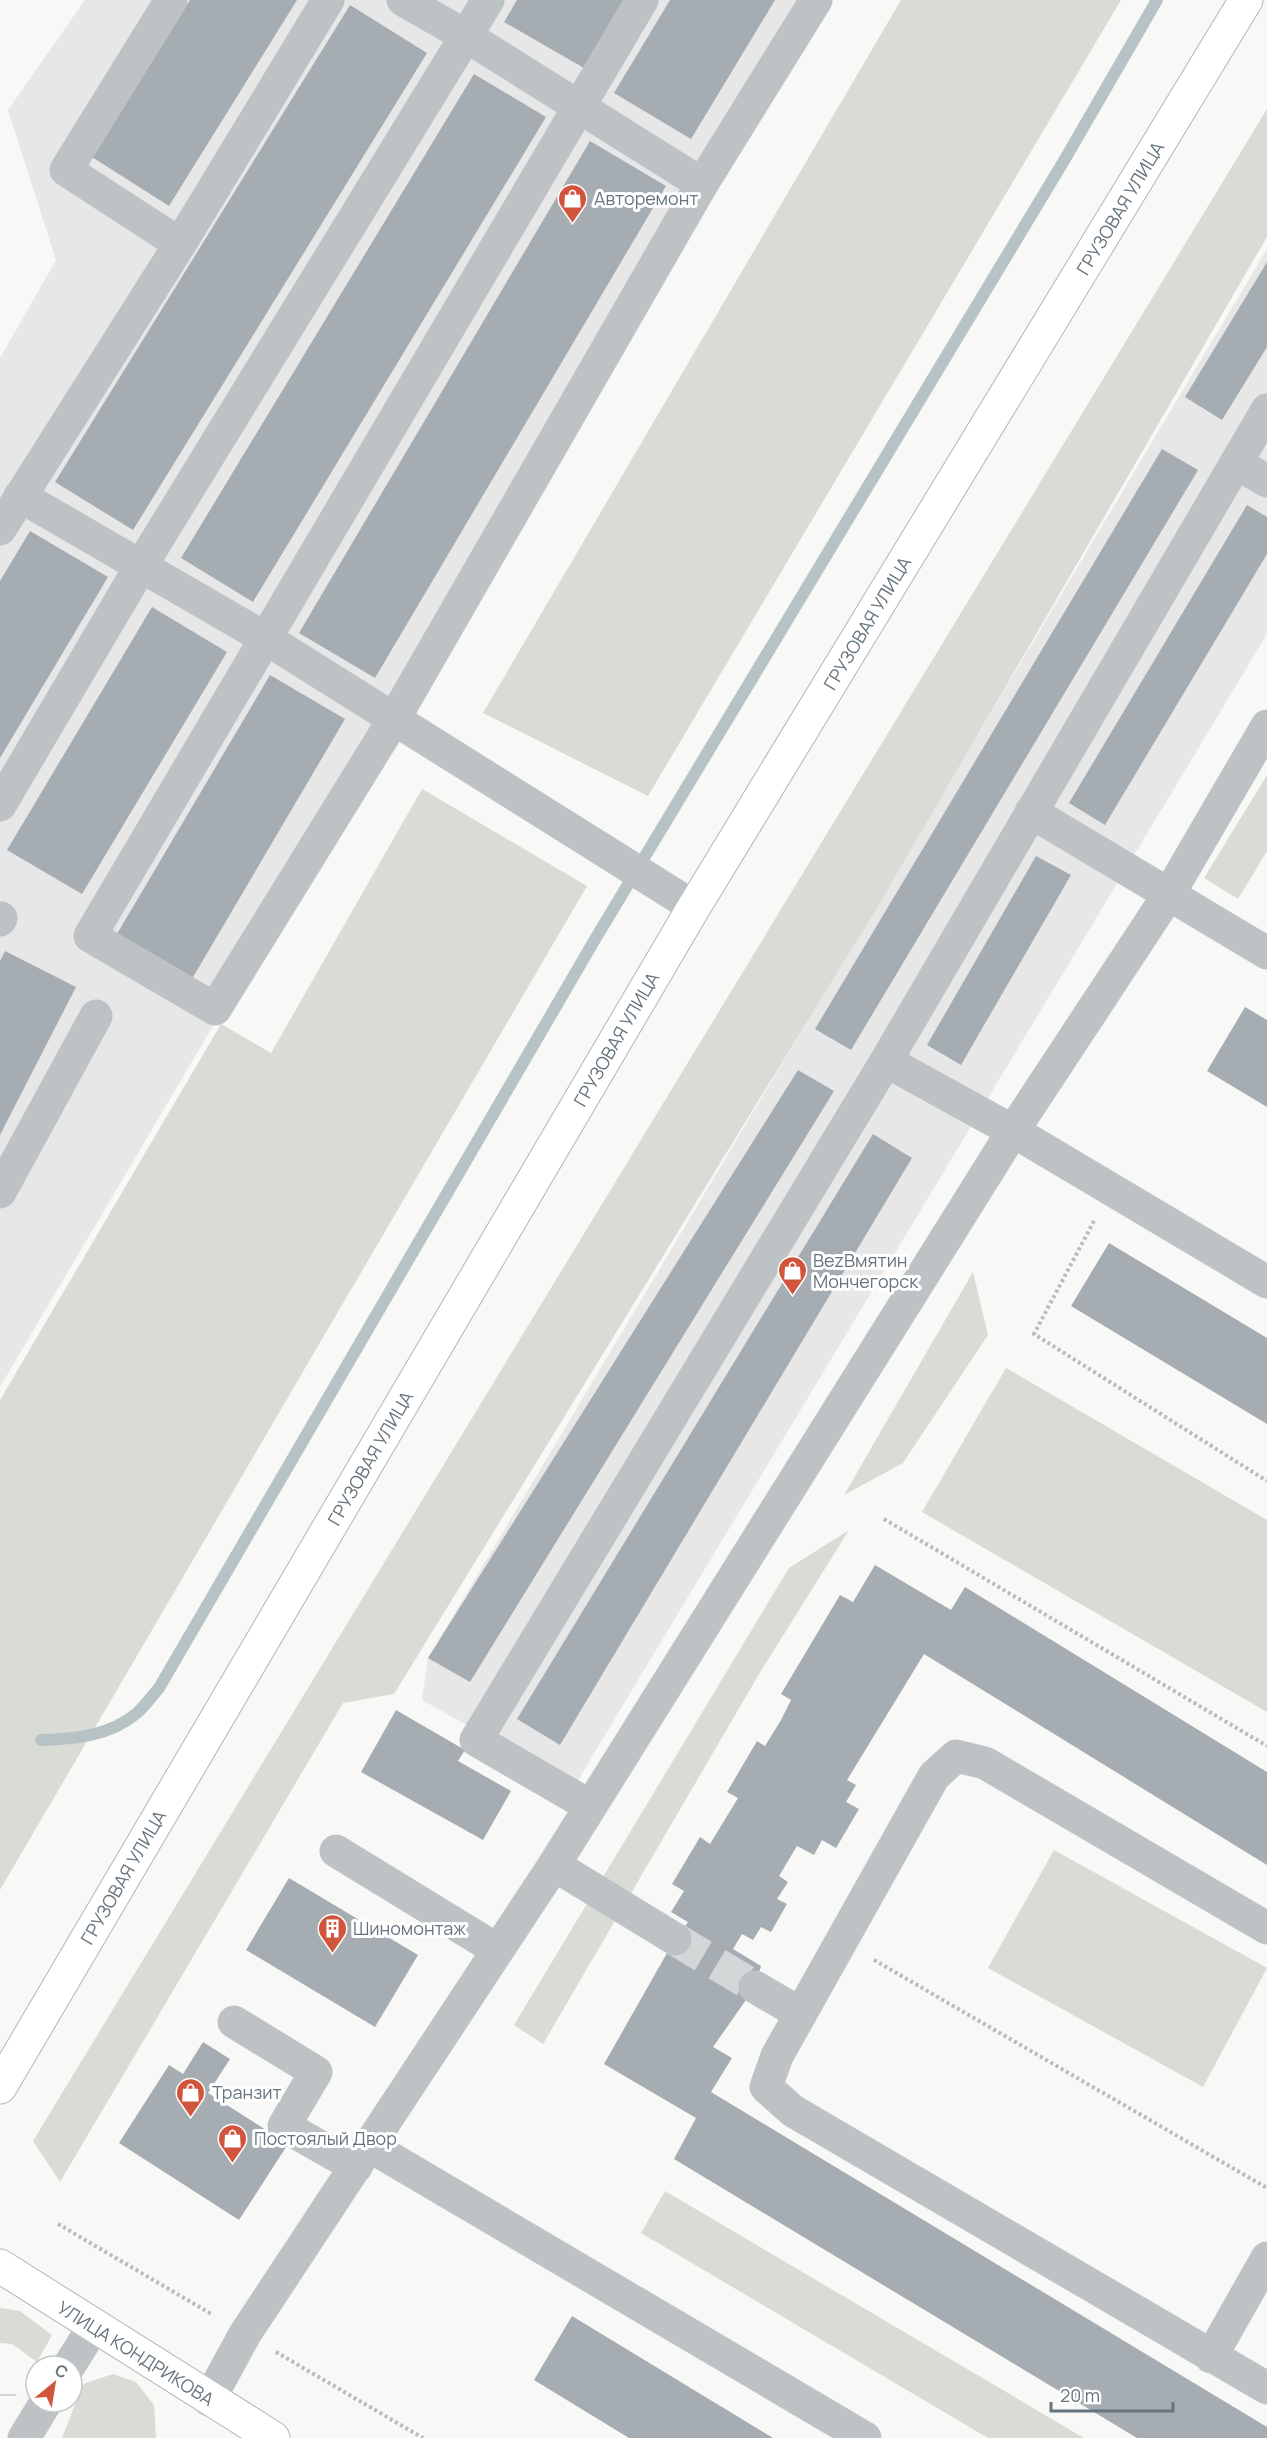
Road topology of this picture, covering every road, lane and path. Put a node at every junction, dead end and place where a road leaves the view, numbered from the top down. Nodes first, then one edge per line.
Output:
1 (171, 0) edge
2 (328, 0) edge
3 (403, 0) edge
4 (488, 0) edge
5 (642, 0) edge
6 (816, 0) edge
7 (1246, 0) edge
8 (466, 36) junction
9 (579, 108) junction
10 (702, 184) junction
11 (180, 244) junction
12 (1267, 410) edge
13 (1236, 463) junction
14 (1267, 481) edge
15 (20, 496) junction
16 (0, 529) edge
17 (141, 566) junction
18 (266, 638) junction
19 (394, 719) junction
20 (1267, 726) edge
21 (0, 806) edge
22 (1031, 812) junction
23 (1169, 894) junction
24 (694, 907) junction
25 (1267, 953) edge
26 (96, 1016) dead end
27 (886, 1061) junction
28 (1013, 1131) junction
29 (1111, 1189) junction
30 (0, 1192) edge
31 (1267, 1282) edge
32 (1267, 1481) edge
33 (884, 1519) dead end
34 (1267, 1746) edge
35 (590, 1806) junction
36 (336, 1851) dead end
37 (554, 1865) junction
38 (1267, 1928) edge
39 (675, 1939) tunnel mouth
40 (842, 1942) junction
41 (496, 1949) junction
42 (755, 1987) tunnel mouth
43 (801, 2014) junction
44 (234, 2022) dead end
45 (0, 2087) edge
46 (362, 2156) junction
47 (1267, 2188) edge
48 (1267, 2258) edge
49 (0, 2266) edge
50 (94, 2326) junction
51 (76, 2354) edge
52 (1211, 2357) junction
53 (1267, 2388) edge
54 (209, 2400) junction
55 (39, 2414) edge
56 (24, 2438) edge
57 (273, 2438) edge
58 (866, 2438) edge

1 - 11 lane
2 - 11 lane
3 - 8 lane
4 - 8 lane
5 - 9 lane
6 - 10 lane
7 - 24 main road, ГРУЗОВАЯ УЛИЦА
8 - 9 lane
8 - 17 lane
9 - 10 lane
9 - 18 lane
10 - 19 lane
11 - 15 lane
12 - 13 lane
13 - 14 lane
13 - 22 lane
15 - 16 lane
15 - 17 lane
17 - 18 lane
17 - 21 lane
18 - 19 lane
18 - 19 lane
19 - 24 lane
20 - 23 lane
22 - 23 lane
22 - 27 lane
23 - 25 lane
23 - 28 lane
24 - 45 main road, ГРУЗОВАЯ УЛИЦА
26 - 30 lane
27 - 28 lane
27 - 35 lane
28 - 29 lane
28 - 35 lane
29 - 31 lane
29 - 32 path
33 - 34 path
35 - 37 lane
36 - 41 lane
37 - 39 lane
37 - 41 lane
38 - 40 lane
40 - 43 lane
40 - 47 path
41 - 46 lane
42 - 43 lane
43 - 52 lane
44 - 46 lane
46 - 54 lane
46 - 58 lane
48 - 52 lane
49 - 50 main road, УЛИЦА КОНДРИКОВА
50 - 51 lane
50 - 54 main road, УЛИЦА КОНДРИКОВА
52 - 53 lane
54 - 57 main road, УЛИЦА КОНДРИКОВА
55 - 56 lane

